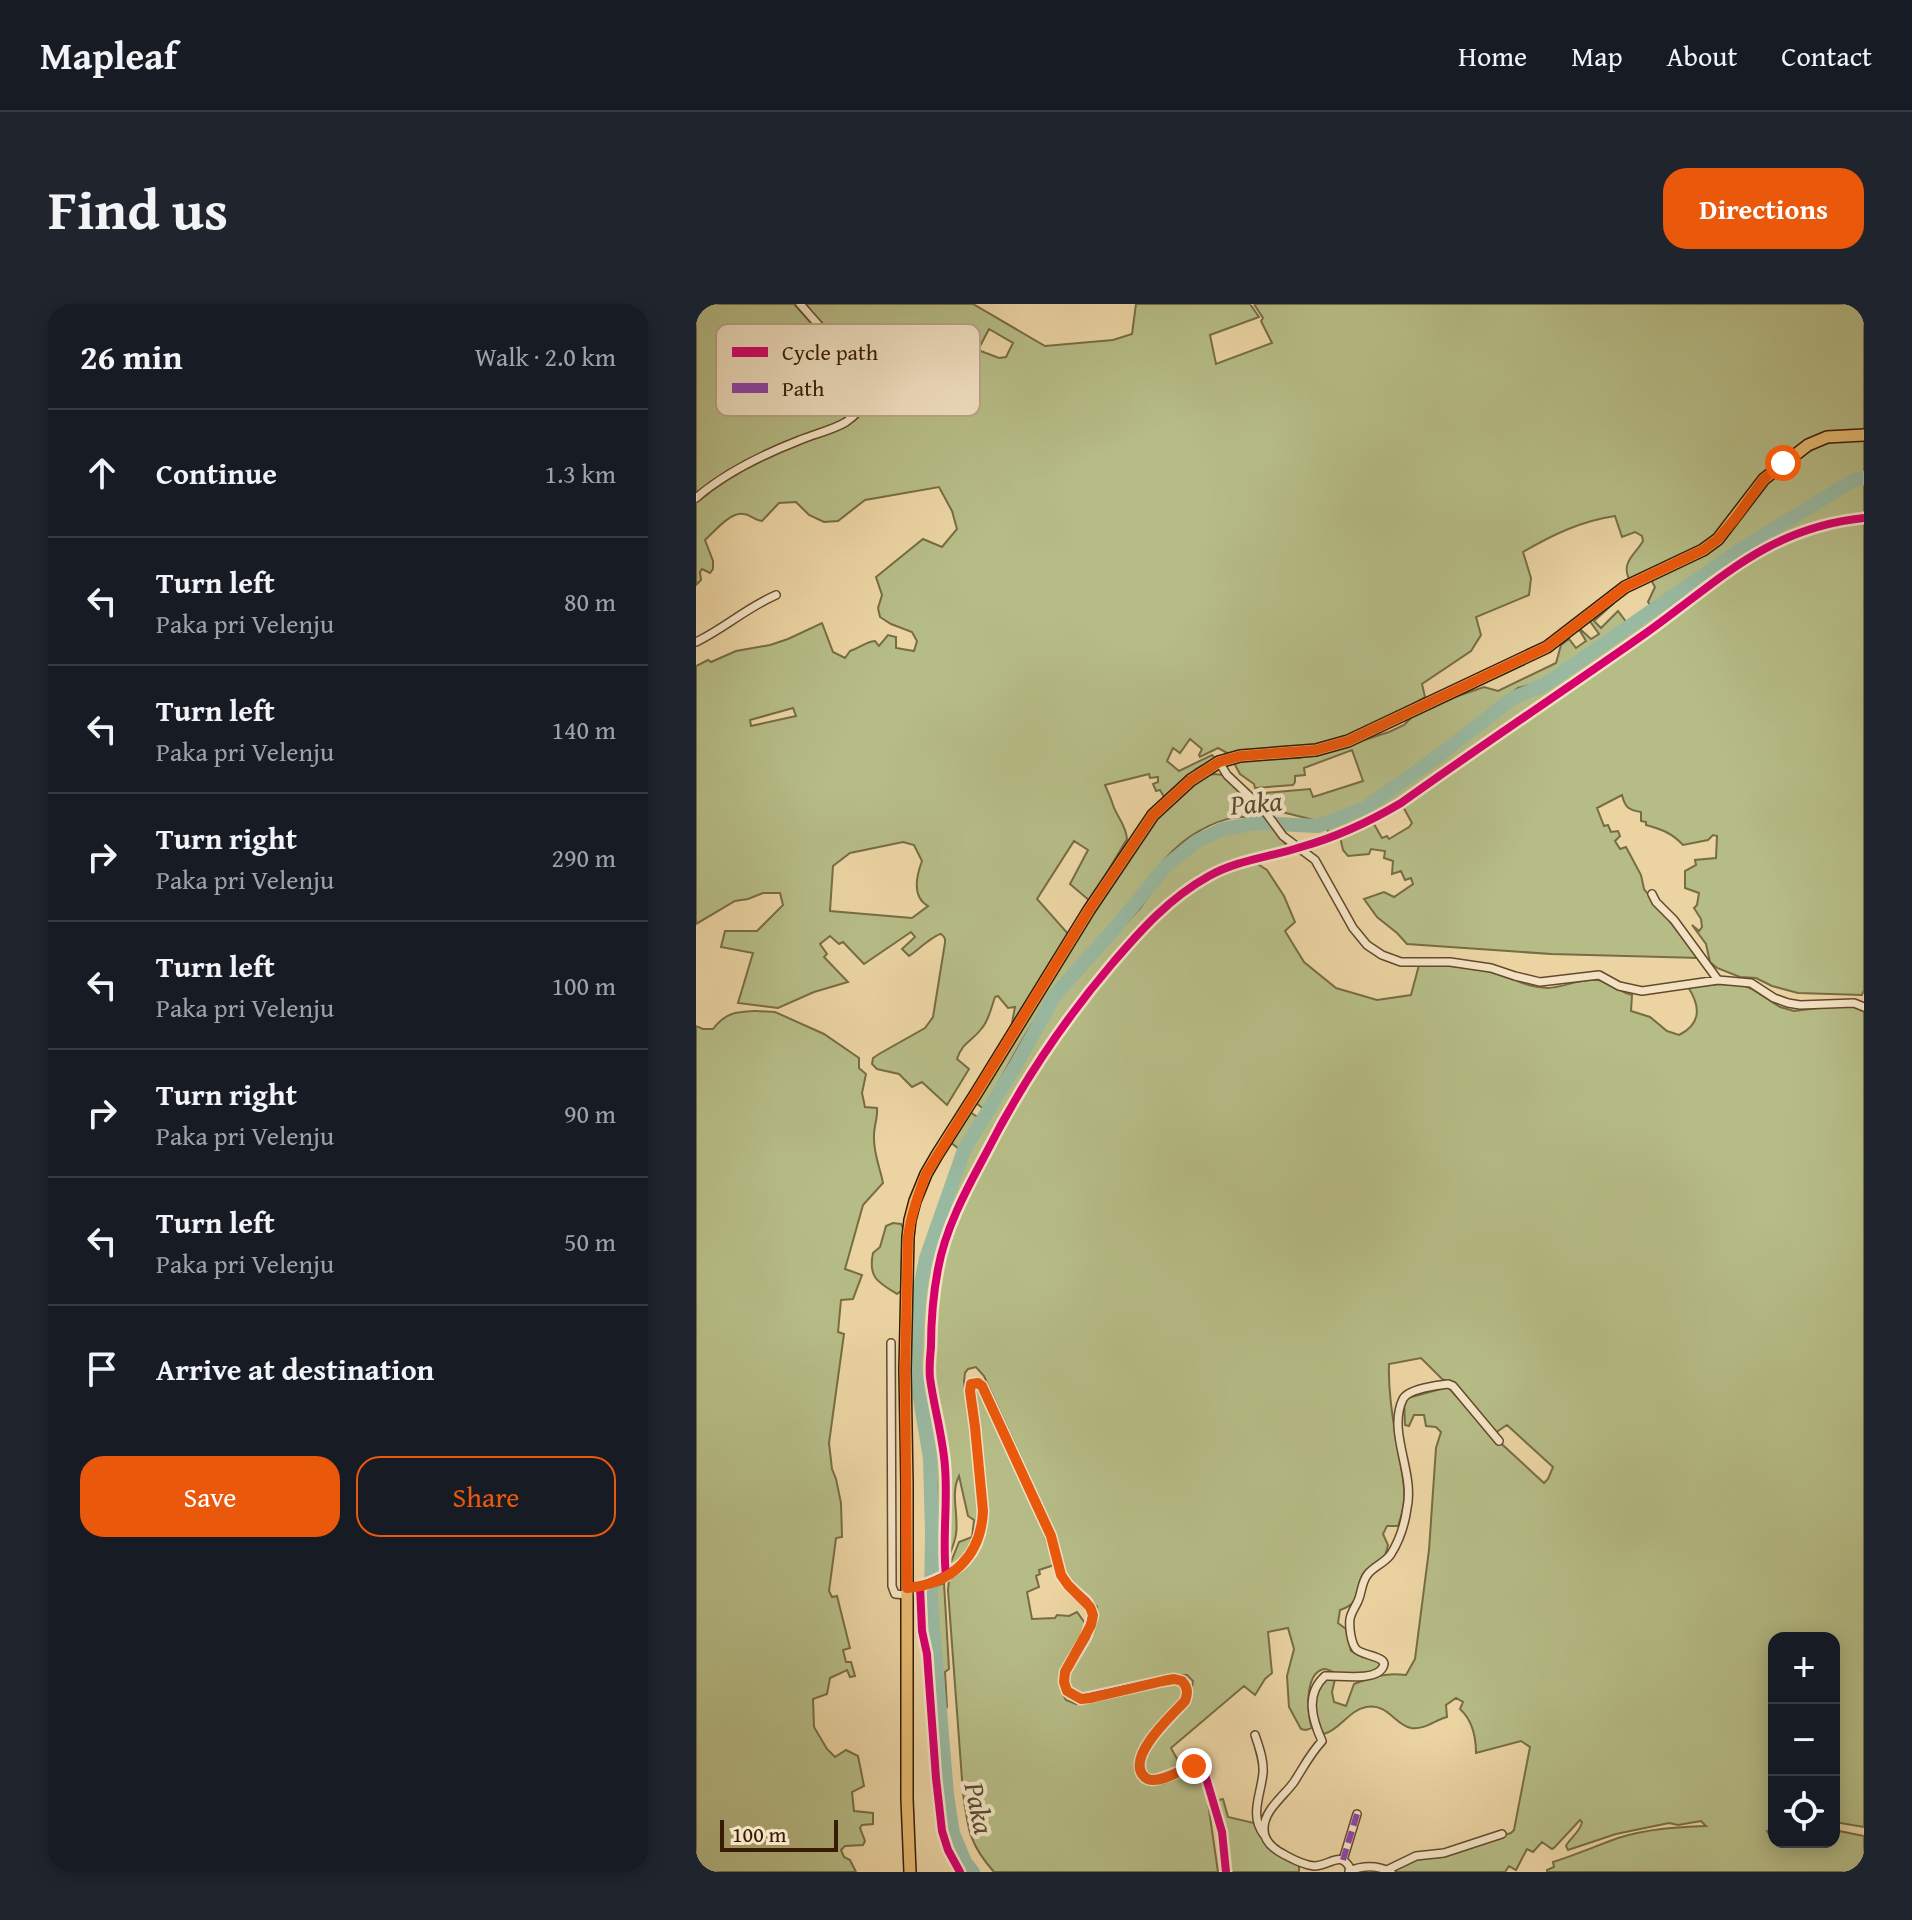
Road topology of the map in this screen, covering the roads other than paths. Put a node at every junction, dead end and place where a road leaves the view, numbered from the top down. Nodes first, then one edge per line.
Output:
1 (800, 304) edge
2 (818, 324) edge
3 (852, 416) edge
4 (1864, 435) edge
5 (696, 498) edge
6 (776, 595) dead end
7 (696, 642) edge
8 (1219, 762) junction
9 (1652, 894) dead end
10 (1718, 980) junction
11 (1864, 1007) edge
12 (891, 1343) dead end
13 (1499, 1441) dead end
14 (907, 1592) junction
15 (1255, 1735) dead end
16 (1357, 1814) dead end
17 (1502, 1834) dead end
18 (1265, 1836) junction
19 (1343, 1860) junction
20 (1349, 1871) edge
21 (1389, 1871) edge
22 (910, 1872) edge
23 (1226, 1872) edge

1 - 2 street
3 - 5 street
4 - 8 main road
6 - 7 street
8 - 10 street
8 - 14 main road
9 - 10 street
10 - 11 street
12 - 14 street
13 - 18 street
14 - 22 main road
14 - 23 street
15 - 18 street
16 - 19 street
17 - 21 street
18 - 19 street
19 - 20 street
20 - 21 street

